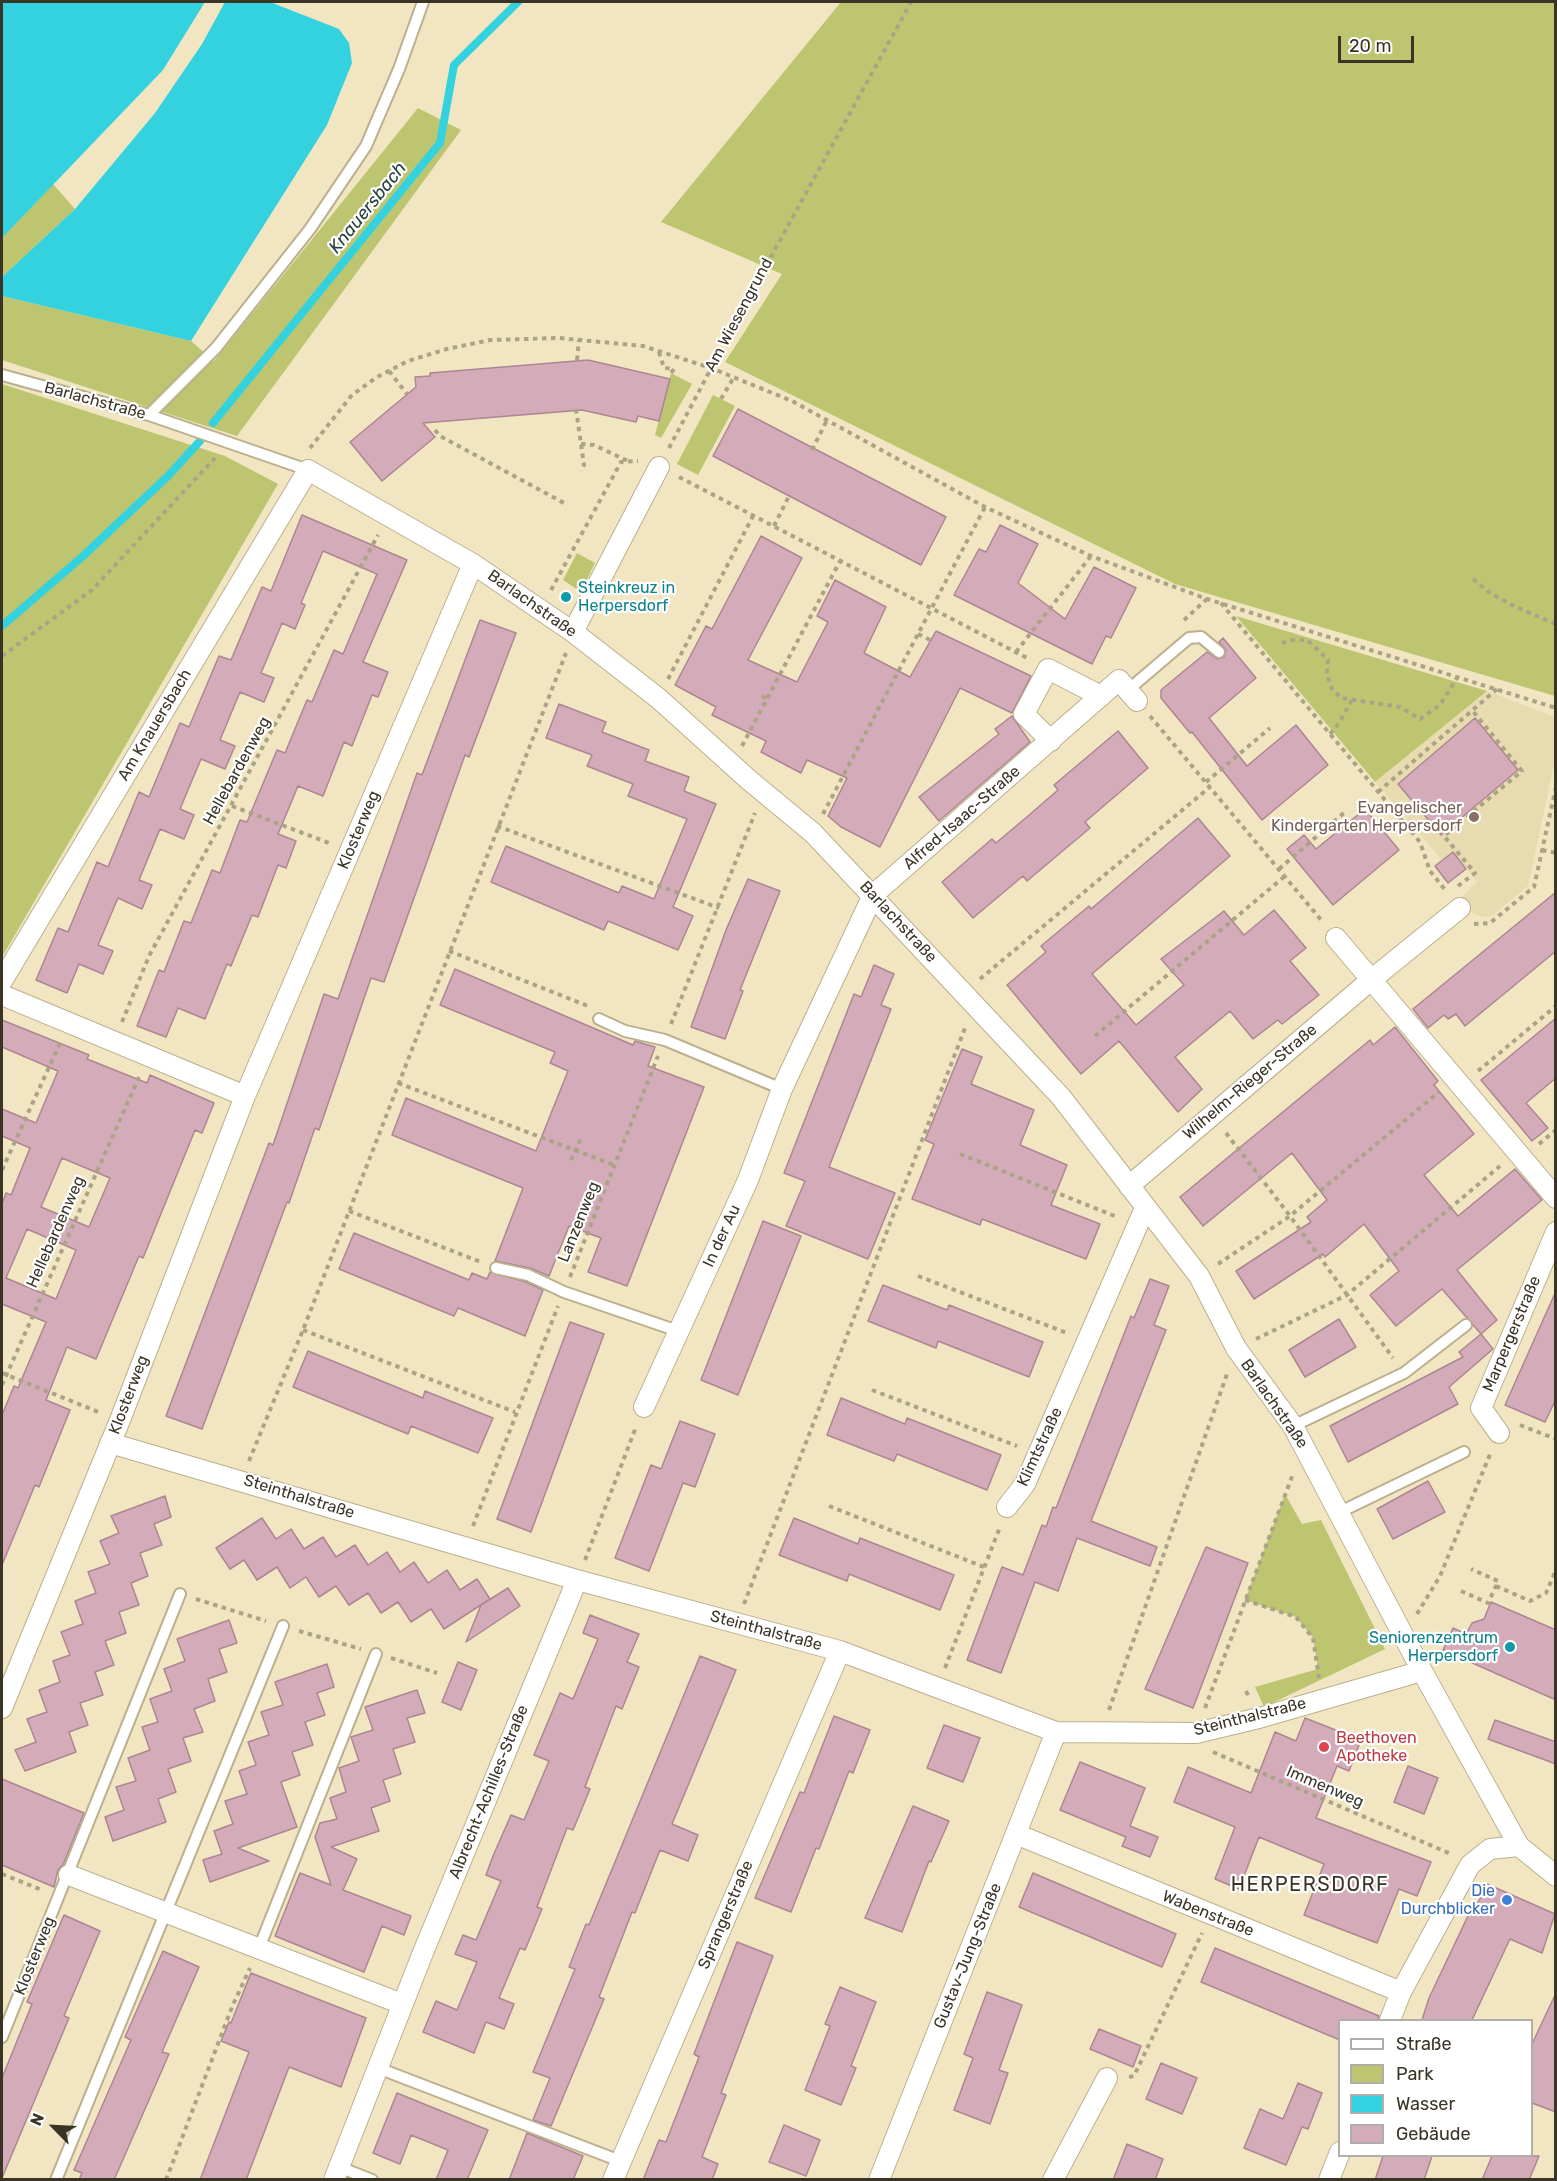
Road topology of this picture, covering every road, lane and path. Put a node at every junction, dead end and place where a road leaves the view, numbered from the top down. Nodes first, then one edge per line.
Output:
1 (423, 2) edge
2 (911, 2) edge
3 (579, 340) junction
4 (659, 351) junction
5 (577, 360) dead end
6 (711, 368) junction
7 (389, 371) junction
8 (671, 373) dead end
9 (2, 375) edge
10 (734, 377) junction
11 (407, 394) dead end
12 (721, 399) dead end
13 (576, 409) dead end
14 (149, 415) junction
15 (827, 420) junction
16 (435, 430) dead end
17 (231, 441) junction
18 (581, 444) junction
19 (812, 450) dead end
20 (629, 461) junction
21 (661, 464) junction
22 (308, 470) junction
23 (581, 471) dead end
24 (790, 494) dead end
25 (564, 503) dead end
26 (985, 507) junction
27 (389, 516) junction
28 (753, 516) junction
29 (774, 526) junction
30 (1091, 556) junction
31 (840, 561) junction
32 (473, 564) junction
33 (1473, 579) dead end
34 (1220, 603) junction
35 (932, 608) junction
36 (540, 610) junction
37 (1556, 624) edge
38 (573, 632) junction
39 (918, 634) junction
40 (930, 640) dead end
41 (1282, 643) dead end
42 (1016, 652) junction
43 (1219, 652) dead end
44 (2, 656) edge
45 (1048, 669) junction
46 (1458, 676) junction
47 (1498, 688) junction
48 (762, 696) dead end
49 (1101, 696) junction
50 (1132, 696) junction
51 (658, 698) junction
52 (768, 699) junction
53 (1352, 700) junction
54 (1556, 708) edge
55 (1472, 710) junction
56 (1270, 728) dead end
57 (1330, 734) junction
58 (1051, 741) junction
59 (732, 765) junction
60 (1206, 782) junction
61 (1210, 787) junction
62 (1556, 787) edge
63 (764, 790) junction
64 (1378, 792) junction
65 (828, 805) dead end
66 (232, 806) junction
67 (1345, 812) dead end
68 (497, 826) junction
69 (1542, 850) junction
70 (350, 851) junction
71 (1556, 853) edge
72 (1278, 868) junction
73 (1285, 876) junction
74 (873, 895) junction
75 (719, 908) junction
76 (1460, 908) joint
77 (1336, 938) joint
78 (449, 951) junction
79 (1371, 980) junction
80 (2, 981) edge
81 (2, 995) edge
82 (969, 999) junction
83 (1556, 1006) edge
84 (599, 1018) joint
85 (69, 1024) junction
86 (1095, 1035) dead end
87 (665, 1040) junction
88 (114, 1042) junction
89 (148, 1057) junction
90 (1458, 1082) junction
91 (398, 1083) junction
92 (782, 1089) junction
93 (245, 1096) junction
94 (1211, 1115) junction
95 (582, 1136) dead end
96 (574, 1150) junction
97 (1517, 1152) junction
98 (960, 1154) dead end
99 (571, 1160) dead end
100 (614, 1165) junction
101 (2, 1170) edge
102 (1129, 1186) junction
103 (1556, 1198) edge
104 (348, 1211) junction
105 (1290, 1216) junction
106 (1141, 1217) junction
107 (1556, 1232) edge
108 (496, 1268) joint
109 (918, 1276) dead end
110 (1199, 1276) junction
111 (564, 1292) junction
112 (1347, 1295) junction
113 (1466, 1325) dead end
114 (303, 1330) junction
115 (678, 1331) junction
116 (1087, 1341) junction
117 (1236, 1348) junction
118 (1404, 1373) junction
119 (4, 1374) edge
120 (2, 1384) edge
121 (872, 1390) dead end
122 (644, 1407) joint
123 (514, 1412) junction
124 (120, 1420) junction
125 (1293, 1426) junction
126 (1499, 1433) junction
127 (1556, 1439) edge
128 (110, 1443) junction
129 (1304, 1445) junction
130 (1464, 1452) dead end
131 (1038, 1454) junction
132 (241, 1480) junction
133 (829, 1506) dead end
134 (1007, 1507) joint
135 (1341, 1512) junction
136 (465, 1547) junction
137 (984, 1567) junction
138 (1471, 1569) dead end
139 (1556, 1570) edge
140 (577, 1580) junction
141 (1496, 1586) junction
142 (1461, 1591) dead end
143 (180, 1594) joint
144 (1245, 1599) junction
145 (736, 1623) junction
146 (283, 1626) junction
147 (1403, 1636) junction
148 (840, 1651) junction
149 (376, 1654) junction
150 (1422, 1671) junction
151 (437, 1673) dead end
152 (938, 1687) junction
153 (4, 1696) edge
154 (1322, 1699) junction
155 (1056, 1732) junction
156 (1100, 1733) junction
157 (1196, 1733) junction
158 (1212, 1751) dead end
159 (1016, 1834) junction
160 (1519, 1846) junction
161 (1470, 1865) junction
162 (2, 1874) edge
163 (69, 1875) junction
164 (1556, 1876) edge
165 (59, 1897) junction
166 (167, 1914) junction
167 (1210, 1915) junction
168 (259, 1948) junction
169 (1401, 1992) junction
170 (402, 2004) junction
171 (1390, 2019) edge
172 (2, 2037) edge
173 (378, 2068) junction
174 (1107, 2078) joint
175 (1338, 2157) edge
176 (620, 2161) junction
177 (337, 2173) edge
178 (56, 2180) edge
179 (166, 2180) edge
180 (372, 2180) edge
181 (613, 2180) edge
182 (879, 2180) edge
183 (1053, 2180) edge
184 (1329, 2180) edge

1 - 14 lane
2 - 6 path, Am Wiesengrund
3 - 4 path
3 - 5 path
3 - 7 path
4 - 6 path
4 - 8 path
6 - 10 path
6 - 21 path, Am Wiesengrund
7 - 11 path
7 - 22 path
9 - 14 lane, Barlachstraße
10 - 12 path
10 - 15 path
13 - 18 path
14 - 17 lane, Barlachstraße
15 - 19 path
15 - 26 path
16 - 25 path
17 - 22 lane, Barlachstraße
17 - 44 path
18 - 20 path
18 - 23 path
20 - 21 path
20 - 36 path
21 - 28 path
21 - 38 street
22 - 27 street, Barlachstraße
22 - 80 street, Am Knauersbach
24 - 29 path
26 - 30 path
26 - 35 path
27 - 32 street, Barlachstraße
27 - 66 path, Hellebardenweg
28 - 29 path
28 - 51 path
29 - 31 path
30 - 34 path
30 - 42 path
31 - 35 path
31 - 52 path
32 - 36 street, Barlachstraße
32 - 70 street, Klosterweg
33 - 37 path
34 - 46 path
34 - 57 path
35 - 39 path
35 - 42 path
36 - 38 street, Barlachstraße
38 - 51 street, Barlachstraße
38 - 68 path
39 - 40 path
39 - 65 path
41 - 53 path
42 - 45 path
43 - 50 lane
45 - 49 street
45 - 58 street
46 - 47 path
46 - 53 path
47 - 54 path
47 - 55 path
48 - 52 path
49 - 50 street, Alfred-Isaac-Straße
49 - 58 street, Alfred-Isaac-Straße
50 - 60 path
51 - 59 street, Barlachstraße
52 - 59 path
53 - 57 path
55 - 64 path
55 - 64 path
56 - 60 path
57 - 64 path
58 - 74 street, Alfred-Isaac-Straße
59 - 63 street, Barlachstraße
60 - 61 path
61 - 72 path
61 - 82 path
62 - 69 path
63 - 74 street, Barlachstraße
63 - 75 path, Lanzenweg
66 - 70 path
66 - 88 path, Hellebardenweg
67 - 72 path
68 - 75 path
68 - 78 path
69 - 71 path
69 - 76 path
70 - 93 street, Klosterweg
72 - 73 path
73 - 77 path
73 - 86 path
74 - 82 street, Barlachstraße
74 - 92 street, In der Au
75 - 87 path, Lanzenweg
76 - 79 street, Wilhelm-Rieger-Straße
77 - 79 street
78 - 84 path
78 - 91 path
79 - 90 street
79 - 94 street, Wilhelm-Rieger-Straße
81 - 85 street
82 - 102 street, Barlachstraße
82 - 145 path
83 - 90 path
84 - 87 lane
85 - 88 street
85 - 101 path
87 - 92 lane
87 - 100 path, Lanzenweg
88 - 89 street
89 - 93 street
89 - 119 path, Hellebardenweg
90 - 97 street
90 - 105 path
91 - 96 path
91 - 104 path
92 - 115 street, In der Au
93 - 124 street, Klosterweg
94 - 102 street, Wilhelm-Rieger-Straße
94 - 105 path
95 - 96 path
96 - 99 path
96 - 100 path
97 - 103 street
97 - 112 path
98 - 106 path
100 - 111 path, Lanzenweg
102 - 106 street, Barlachstraße
104 - 108 path
104 - 114 path
105 - 110 path
105 - 112 path
106 - 110 street, Barlachstraße
106 - 116 street, Klimtstraße
107 - 126 street, Marpergerstraße
108 - 111 lane
109 - 116 path
110 - 117 street, Barlachstraße
111 - 115 lane
111 - 123 path, Lanzenweg
112 - 117 path
112 - 118 path
113 - 118 lane
114 - 123 path
114 - 132 path
115 - 122 street, In der Au
116 - 131 street, Klimtstraße
117 - 125 street, Barlachstraße
117 - 156 path
118 - 125 lane
119 - 120 path, Hellebardenweg
119 - 124 path
121 - 131 path
122 - 140 path
123 - 136 path, Lanzenweg
124 - 128 street, Klosterweg
125 - 129 street, Barlachstraße
126 - 127 path
126 - 147 path
128 - 132 street, Steinthalstraße
128 - 153 street, Klosterweg
129 - 135 street, Barlachstraße
129 - 144 path
130 - 135 lane
131 - 134 street, Klimtstraße
132 - 136 street, Steinthalstraße
133 - 137 path
134 - 137 path
135 - 147 street, Barlachstraße
136 - 140 street, Steinthalstraße
137 - 152 path
138 - 141 path
139 - 141 path
140 - 145 street, Steinthalstraße
140 - 170 street, Albrecht-Achilles-Straße
141 - 142 path
143 - 146 path
143 - 163 lane
144 - 154 path
144 - 157 path
145 - 148 street, Steinthalstraße
146 - 149 path
146 - 166 lane
147 - 150 street, Barlachstraße
148 - 152 street, Steinthalstraße
148 - 176 street, Sprangerstraße
149 - 151 path
149 - 168 lane
150 - 154 street, Steinthalstraße
150 - 160 street, Barlachstraße
152 - 155 street, Steinthalstraße
154 - 157 street, Steinthalstraße
155 - 156 street, Steinthalstraße
155 - 159 street, Gustav-Jung-Straße
156 - 157 street, Steinthalstraße
158 - 161 path, Immenweg
159 - 167 street, Wabenstraße
159 - 182 street, Gustav-Jung-Straße
160 - 161 street
160 - 164 street, Barlachstraße
161 - 169 street
162 - 165 path
163 - 165 lane, Klosterweg
163 - 166 street
165 - 172 lane, Klosterweg
166 - 168 street
166 - 178 lane
167 - 169 street, Wabenstraße
167 - 174 path
168 - 170 street
168 - 179 path
169 - 171 street
170 - 173 street, Albrecht-Achilles-Straße
173 - 176 lane
173 - 177 street, Albrecht-Achilles-Straße
174 - 183 street
175 - 184 street
176 - 181 street, Sprangerstraße
177 - 180 lane

